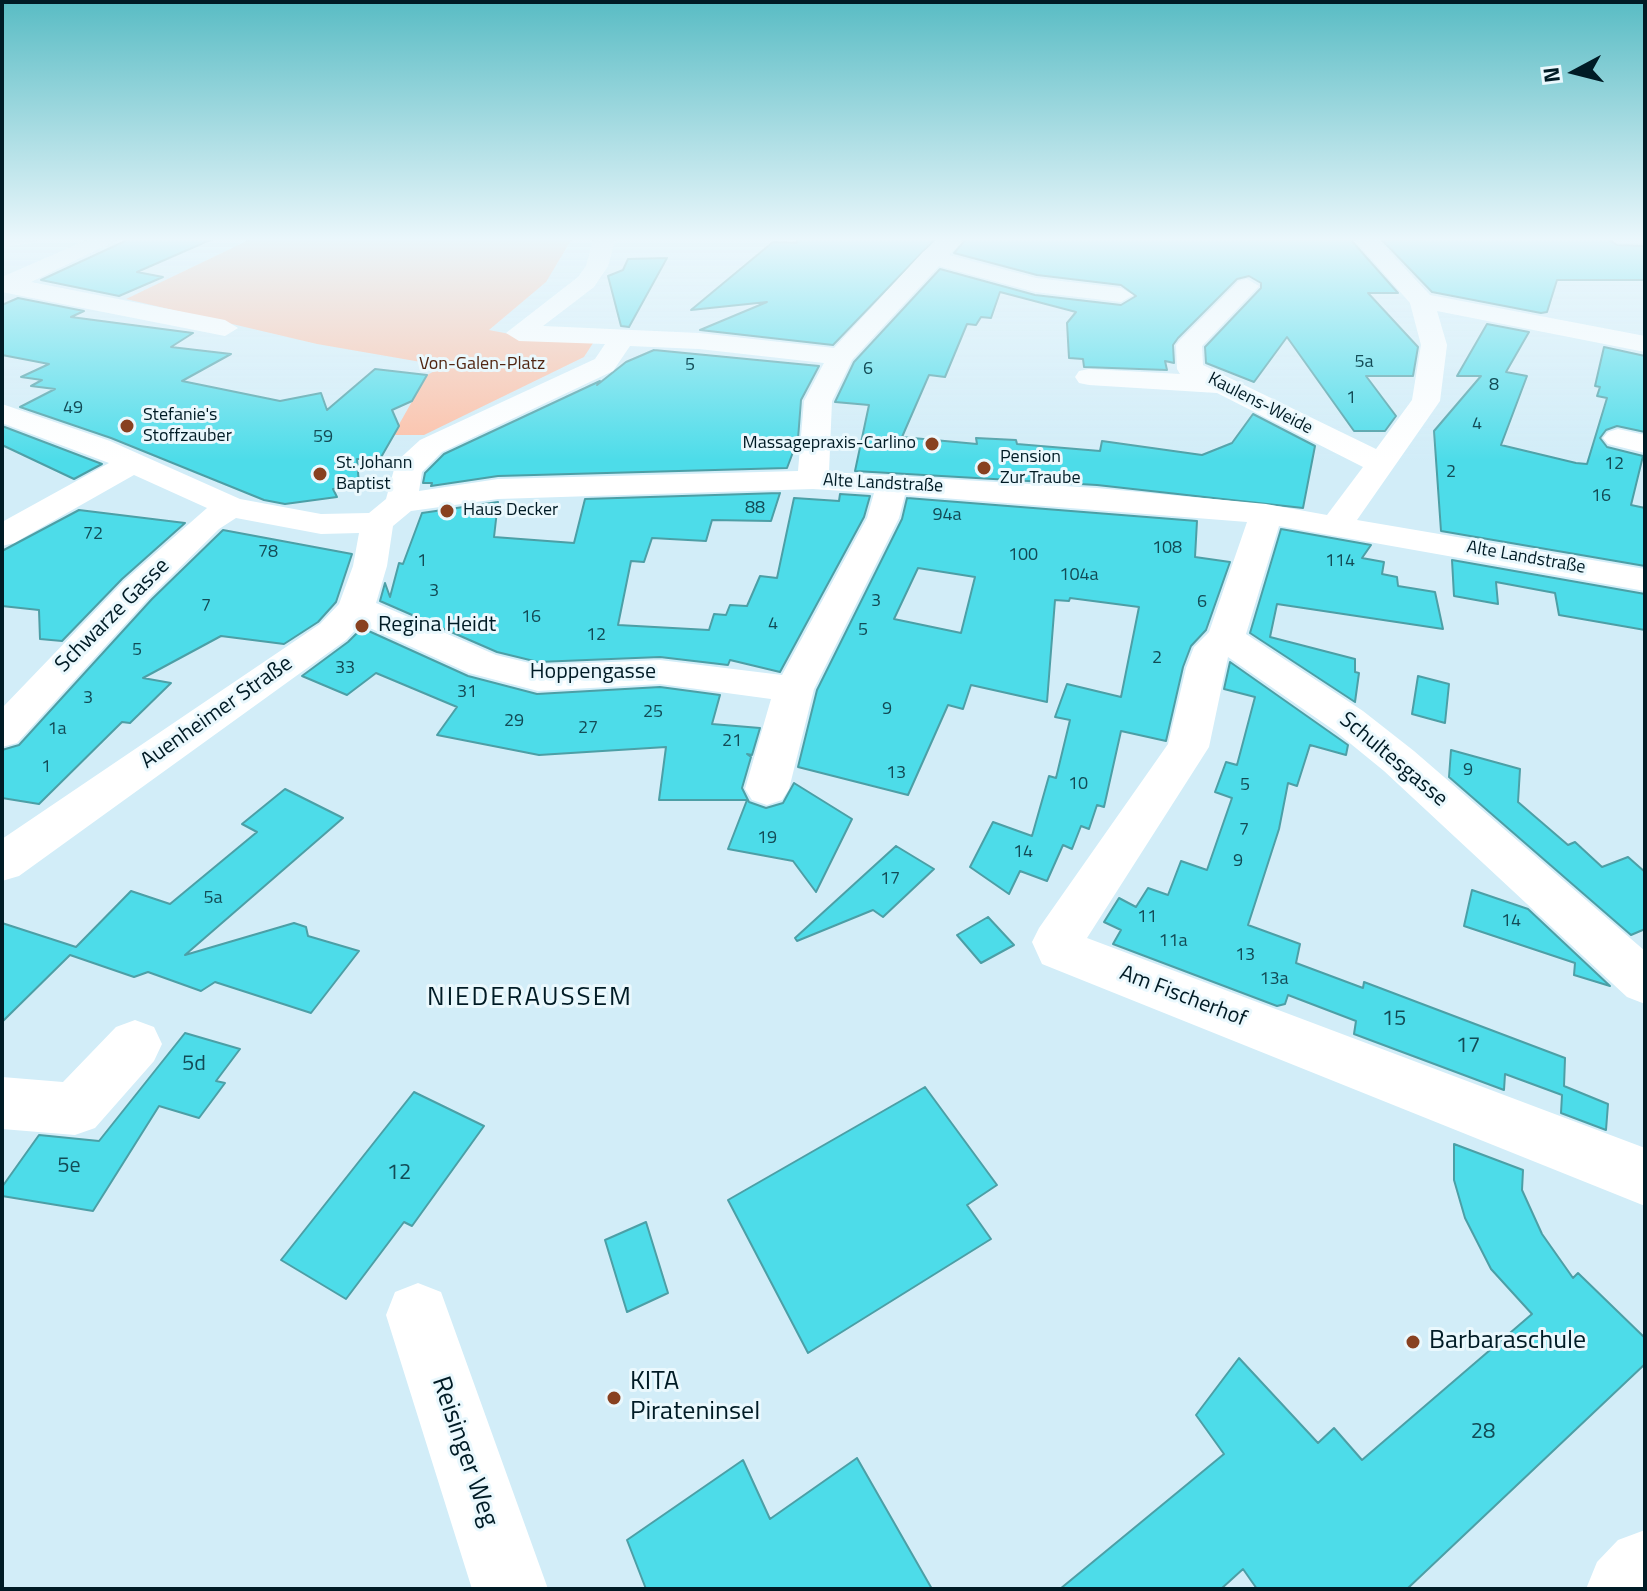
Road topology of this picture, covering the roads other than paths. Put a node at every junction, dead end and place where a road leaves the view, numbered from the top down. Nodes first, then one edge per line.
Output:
1 (139, 311) edge
2 (548, 311) edge
3 (882, 311) edge
4 (1211, 311) edge
5 (1425, 311) edge
6 (1475, 311) edge
7 (225, 328) dead end
8 (623, 337) junction
9 (1645, 344) edge
10 (840, 357) junction
11 (1089, 377) dead end
12 (1219, 385) junction
13 (2, 413) edge
14 (134, 462) junction
15 (1381, 464) junction
16 (813, 480) junction
17 (892, 485) junction
18 (231, 507) junction
19 (389, 513) junction
20 (1266, 514) junction
21 (1337, 524) junction
22 (2, 536) edge
23 (1645, 580) edge
24 (356, 608) junction
25 (1226, 638) junction
26 (794, 689) junction
27 (2, 733) edge
28 (767, 789) dead end
29 (2, 863) edge
30 (1645, 982) edge
31 (135, 1044) dead end
32 (2, 1103) edge
33 (1645, 1177) edge
34 (418, 1315) dead end
35 (1645, 1567) edge
36 (510, 1589) edge
37 (1624, 1589) edge

1 - 7 street
2 - 8 street
3 - 10 street
4 - 12 street, Kaulens-Weide
5 - 15 street
6 - 9 street
8 - 10 street
8 - 19 street, Auenheimer Straße
10 - 16 street
11 - 12 street
12 - 15 street, Kaulens-Weide
13 - 14 street, Alte Landstraße
14 - 18 street, Alte Landstraße
14 - 22 street
15 - 21 street
16 - 17 street, Alte Landstraße
16 - 19 street, Alte Landstraße
17 - 20 street, Alte Landstraße
17 - 26 street
18 - 19 street, Alte Landstraße
18 - 27 street, Schwarze Gasse
19 - 24 street, Auenheimer Straße
20 - 21 street, Alte Landstraße
20 - 25 street
21 - 23 street, Alte Landstraße
24 - 26 street, Hoppengasse
24 - 29 street, Auenheimer Straße
25 - 30 street, Schultesgasse
25 - 33 street, Am Fischerhof
26 - 28 street
31 - 32 street
34 - 36 street, Reisinger Weg
35 - 37 street

